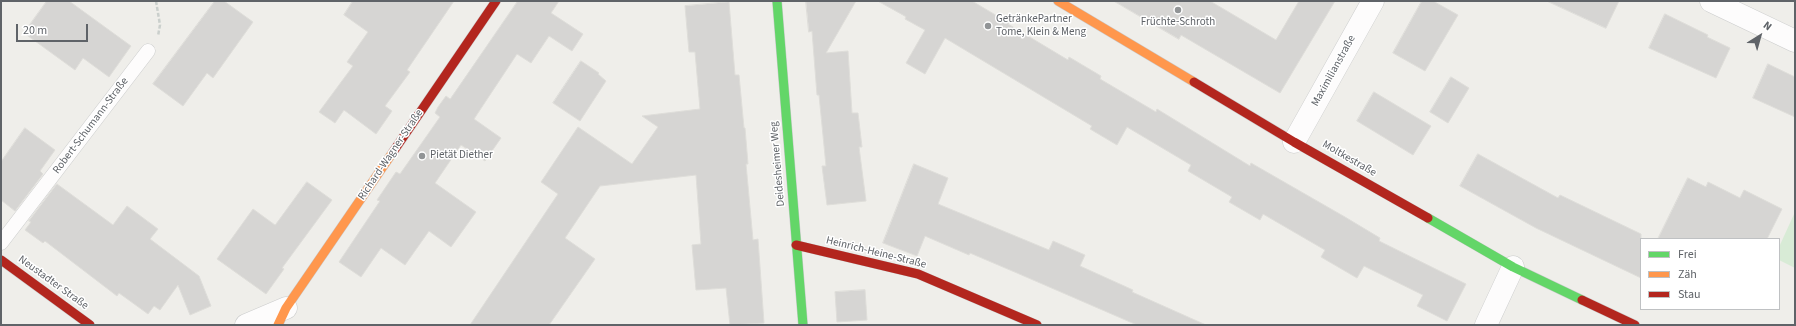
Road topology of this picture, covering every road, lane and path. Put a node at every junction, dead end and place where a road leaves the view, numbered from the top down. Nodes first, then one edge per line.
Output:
1 (156, 1) edge
2 (496, 1) edge
3 (777, 1) edge
4 (1058, 1) edge
5 (1373, 1) edge
6 (1716, 2) edge
7 (1795, 41) edge
8 (148, 51) joint
9 (1294, 142) junction
10 (1, 243) edge
11 (796, 245) junction
12 (1, 260) edge
13 (1513, 266) junction
14 (282, 317) edge
15 (90, 325) edge
16 (246, 325) edge
17 (803, 325) edge
18 (1037, 325) edge
19 (1486, 325) edge
20 (1635, 325) edge

1 - 8 path
2 - 14 street, Richard-Wagner-Straße
3 - 11 street, Deidesheimer Weg
4 - 9 street, Moltkestraße
5 - 9 street, Maximilianstraße
6 - 7 street
8 - 10 lane, Robert-Schumann-Straße
9 - 13 street, Moltkestraße
11 - 17 street, Deidesheimer Weg
11 - 18 street, Heinrich-Heine-Straße
12 - 15 street, Neustadter Straße
13 - 19 street
13 - 20 street, Moltkestraße
14 - 16 street, Richard-Wagner-Straße

